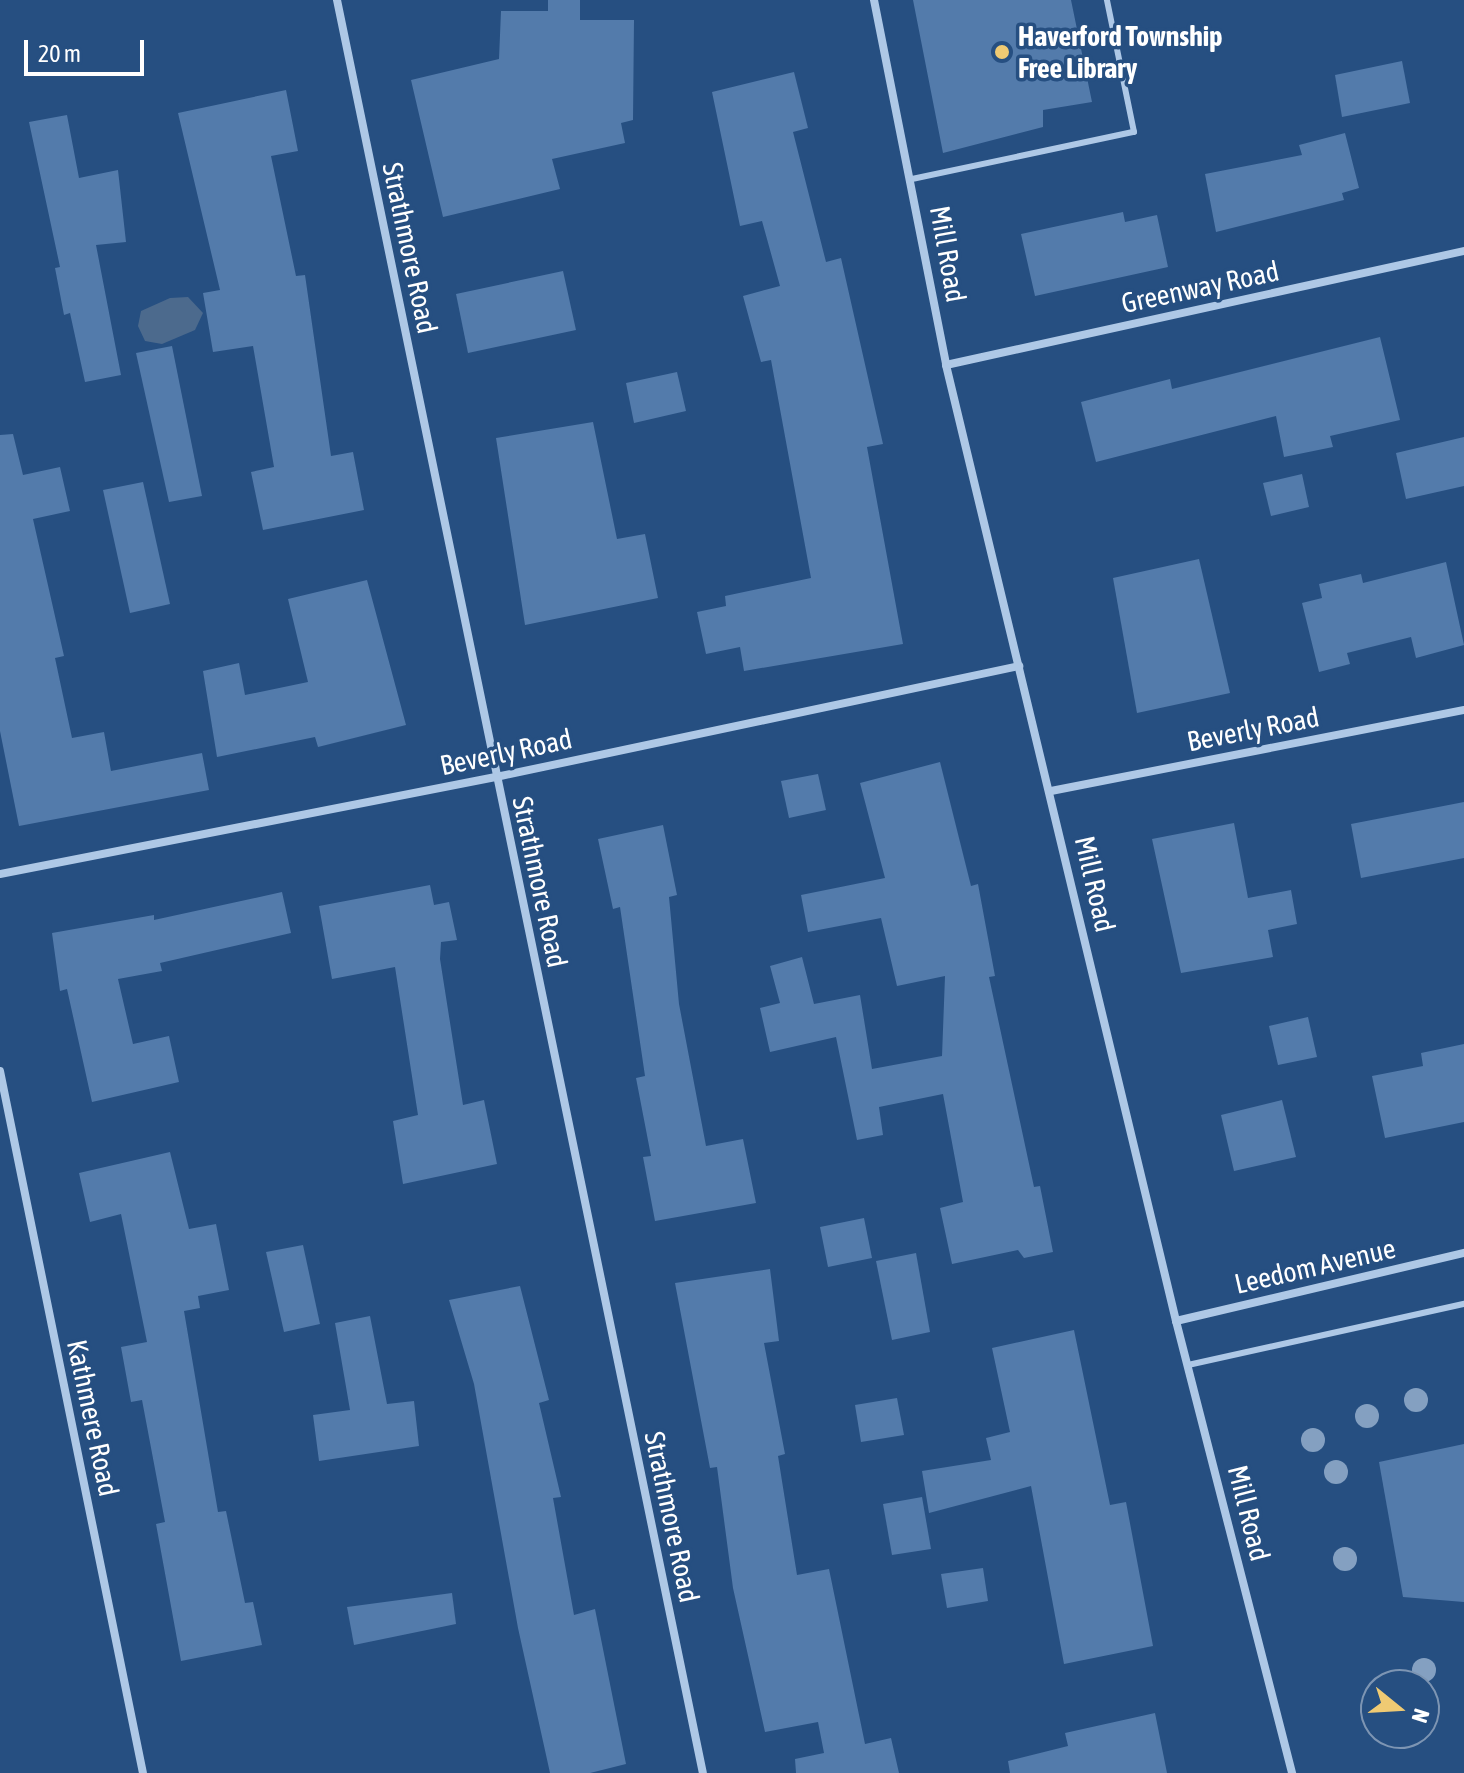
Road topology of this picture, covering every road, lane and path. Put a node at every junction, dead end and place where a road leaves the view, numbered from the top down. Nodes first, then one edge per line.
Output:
1 (337, 0) edge
2 (874, 0) edge
3 (1107, 0) edge
4 (912, 179) junction
5 (1464, 251) edge
6 (946, 365) junction
7 (1019, 666) junction
8 (1464, 710) edge
9 (496, 777) junction
10 (1051, 791) junction
11 (0, 874) edge
12 (0, 1071) edge
13 (1464, 1253) edge
14 (1464, 1304) edge
15 (1176, 1321) junction
16 (1188, 1365) junction
17 (143, 1773) edge
18 (703, 1773) edge
19 (1292, 1773) edge

1 - 9 street, Strathmore Road
2 - 4 street, Mill Road
3 - 4 lane
4 - 6 street, Mill Road
5 - 6 street, Greenway Road
6 - 7 street, Mill Road
7 - 9 street, Beverly Road
7 - 10 street, Mill Road
8 - 10 street, Beverly Road
9 - 11 street, Beverly Road
9 - 18 street, Strathmore Road
10 - 15 street, Mill Road
12 - 17 street, Kathmere Road
13 - 15 street, Leedom Avenue
14 - 16 lane
15 - 16 street, Mill Road
16 - 19 street, Mill Road

